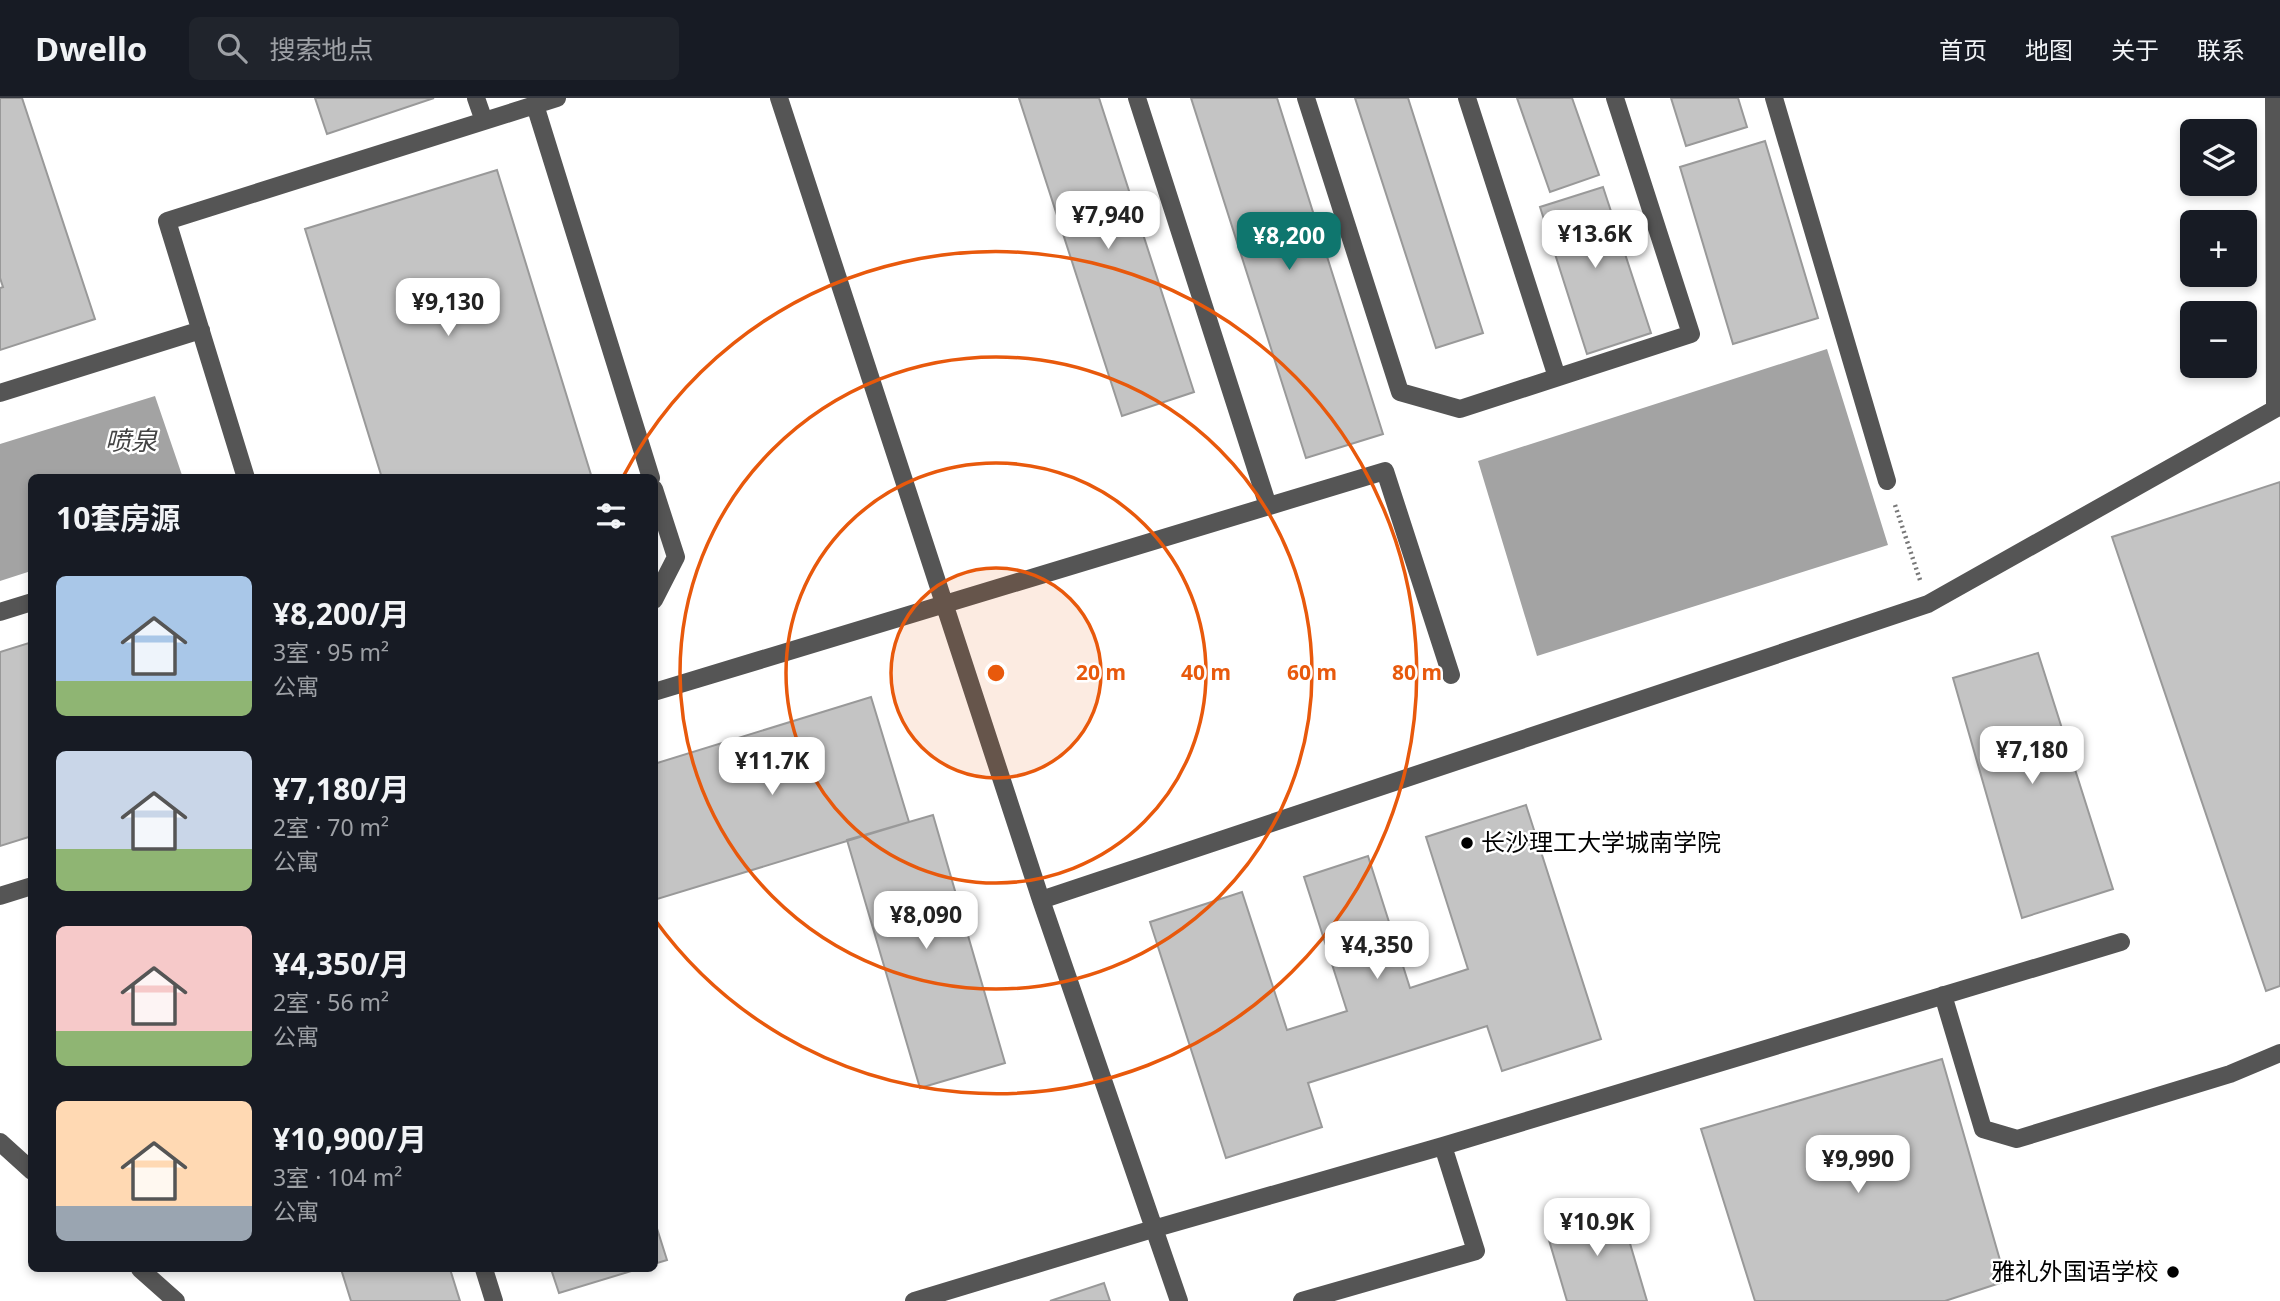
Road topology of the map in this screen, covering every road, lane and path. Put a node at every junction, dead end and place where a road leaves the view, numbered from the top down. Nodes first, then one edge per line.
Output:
1 (476, 98) edge
2 (556, 98) edge
3 (779, 98) edge
4 (1137, 98) edge
5 (1306, 98) edge
6 (1467, 98) edge
7 (1615, 98) edge
8 (1774, 98) edge
9 (2274, 98) edge
10 (535, 105) junction
11 (484, 121) junction
12 (201, 330) junction
13 (1556, 377) junction
14 (0, 393) edge
15 (2278, 409) edge
16 (245, 474) edge
17 (650, 474) edge
18 (1887, 481) joint
19 (658, 501) edge
20 (1268, 506) junction
21 (658, 592) edge
22 (28, 603) edge
23 (943, 604) junction
24 (1928, 604) junction
25 (0, 612) edge
26 (1451, 675) dead end
27 (658, 691) edge
28 (28, 887) edge
29 (0, 896) edge
30 (1041, 900) junction
31 (2121, 942) dead end
32 (1943, 995) junction
33 (2280, 1054) edge
34 (0, 1142) edge
35 (1443, 1146) junction
36 (28, 1167) edge
37 (1153, 1229) junction
38 (143, 1272) edge
39 (485, 1272) edge
40 (176, 1301) edge
41 (494, 1301) edge
42 (914, 1301) edge
43 (1179, 1301) edge
44 (1302, 1301) edge

1 - 11 street
2 - 10 street
3 - 23 street
4 - 20 street
5 - 13 street
6 - 13 street
7 - 13 street
8 - 18 street
9 - 15 street
10 - 11 street
10 - 17 street
11 - 12 street
12 - 14 street
12 - 16 street
15 - 24 street
18 - 24 path
19 - 21 street
20 - 23 street
20 - 26 street
22 - 25 street
23 - 27 street
23 - 30 street
24 - 30 street
28 - 29 street
30 - 37 street
31 - 32 street
32 - 33 street
32 - 35 street
34 - 36 street
35 - 37 street
35 - 44 street
37 - 42 street
37 - 43 street
38 - 40 street
39 - 41 street

